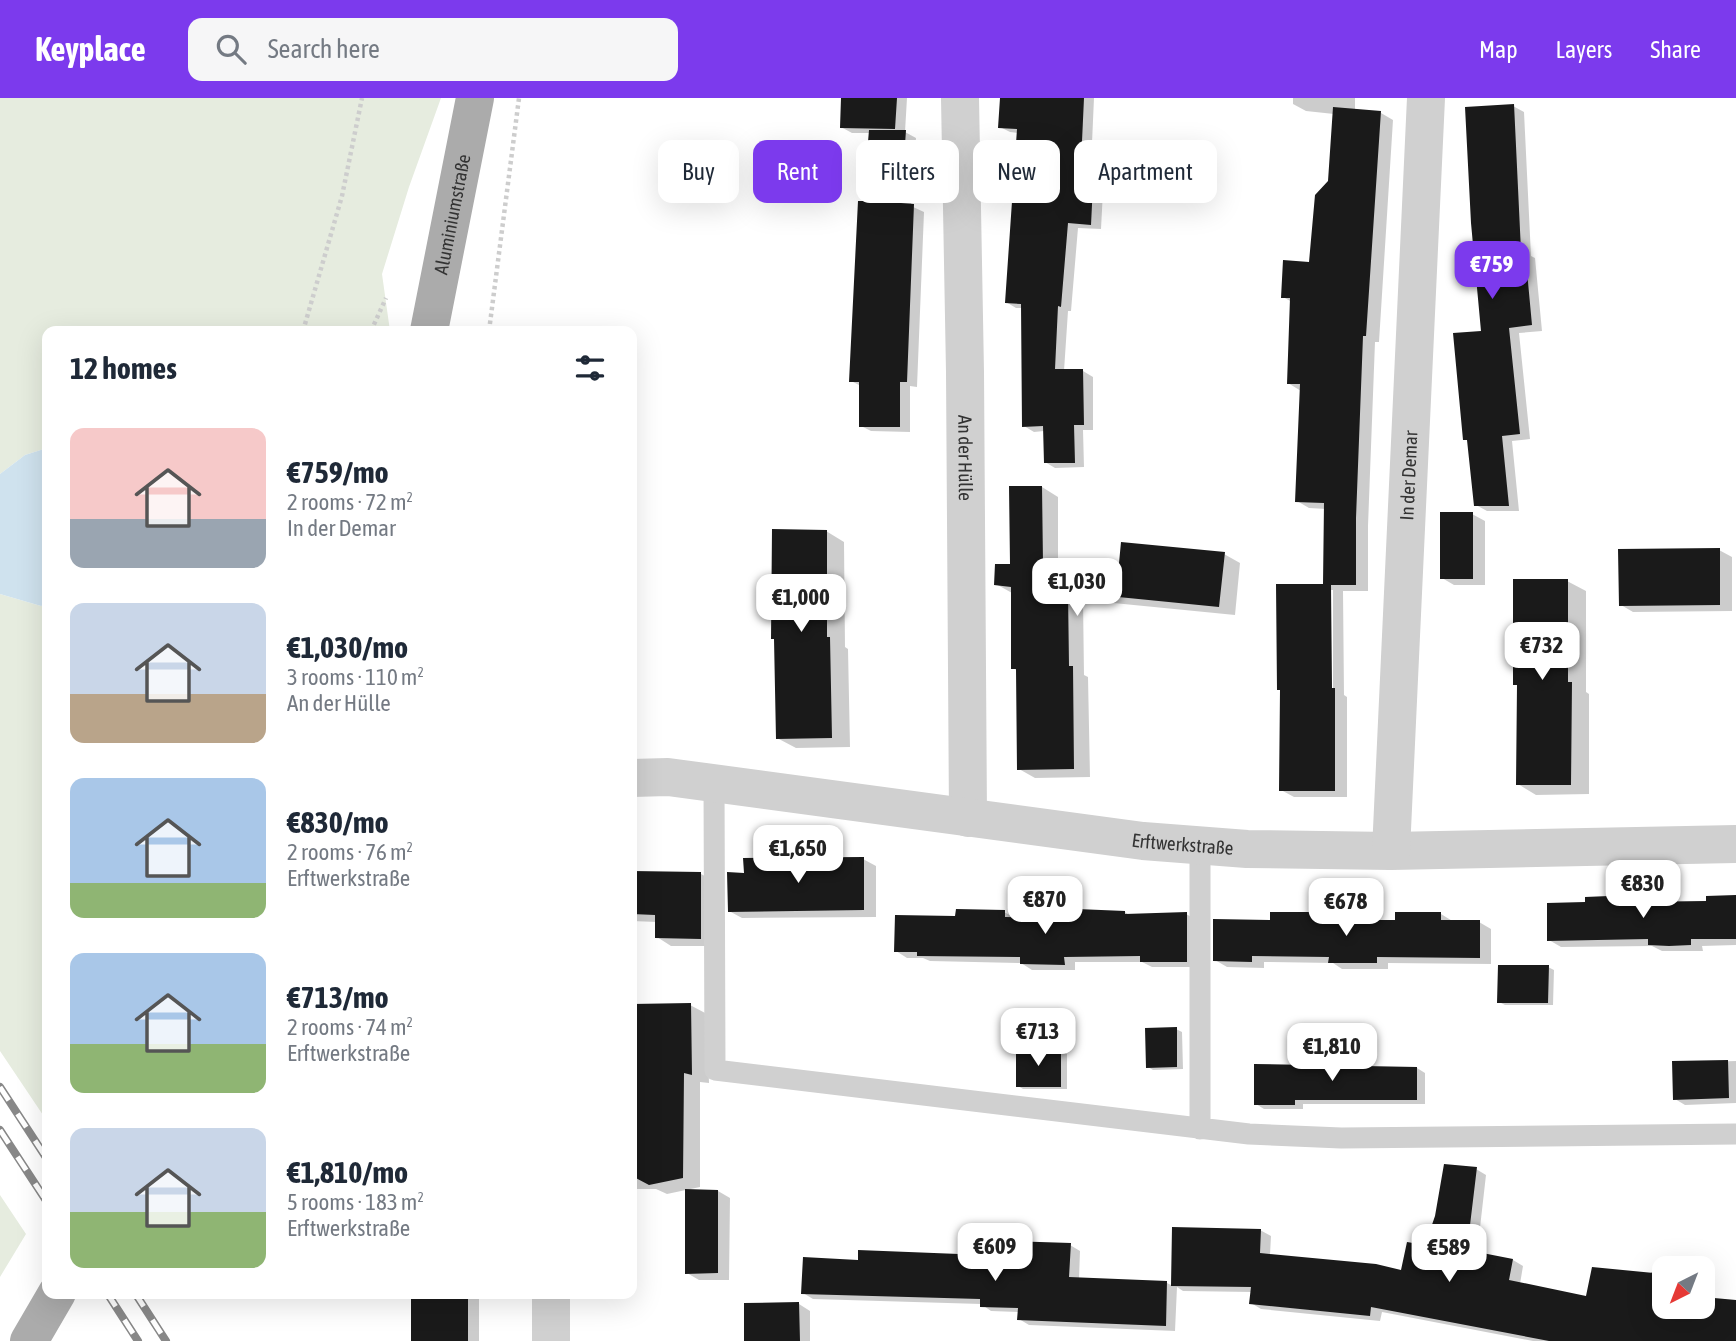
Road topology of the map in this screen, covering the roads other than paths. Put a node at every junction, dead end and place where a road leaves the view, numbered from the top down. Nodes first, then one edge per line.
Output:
1 (475, 98) edge
2 (960, 98) edge
3 (1426, 98) edge
4 (430, 326) edge
5 (637, 778) edge
6 (714, 782) junction
7 (968, 818) junction
8 (1736, 844) edge
9 (1200, 846) junction
10 (1391, 851) junction
11 (1200, 1129) junction
12 (1736, 1134) edge
13 (54, 1299) edge
14 (551, 1299) edge
15 (29, 1341) edge
16 (551, 1341) edge

1 - 4 main road, Aluminiumstraße
2 - 7 street, An der Hülle
3 - 10 street, In der Demar
5 - 6 street, Erftwerkstraße
6 - 7 street, Erftwerkstraße
6 - 11 lane
7 - 9 street, Erftwerkstraße
8 - 10 street, Erftwerkstraße
9 - 10 street, Erftwerkstraße
9 - 11 lane
11 - 12 lane
13 - 15 main road
14 - 16 street

